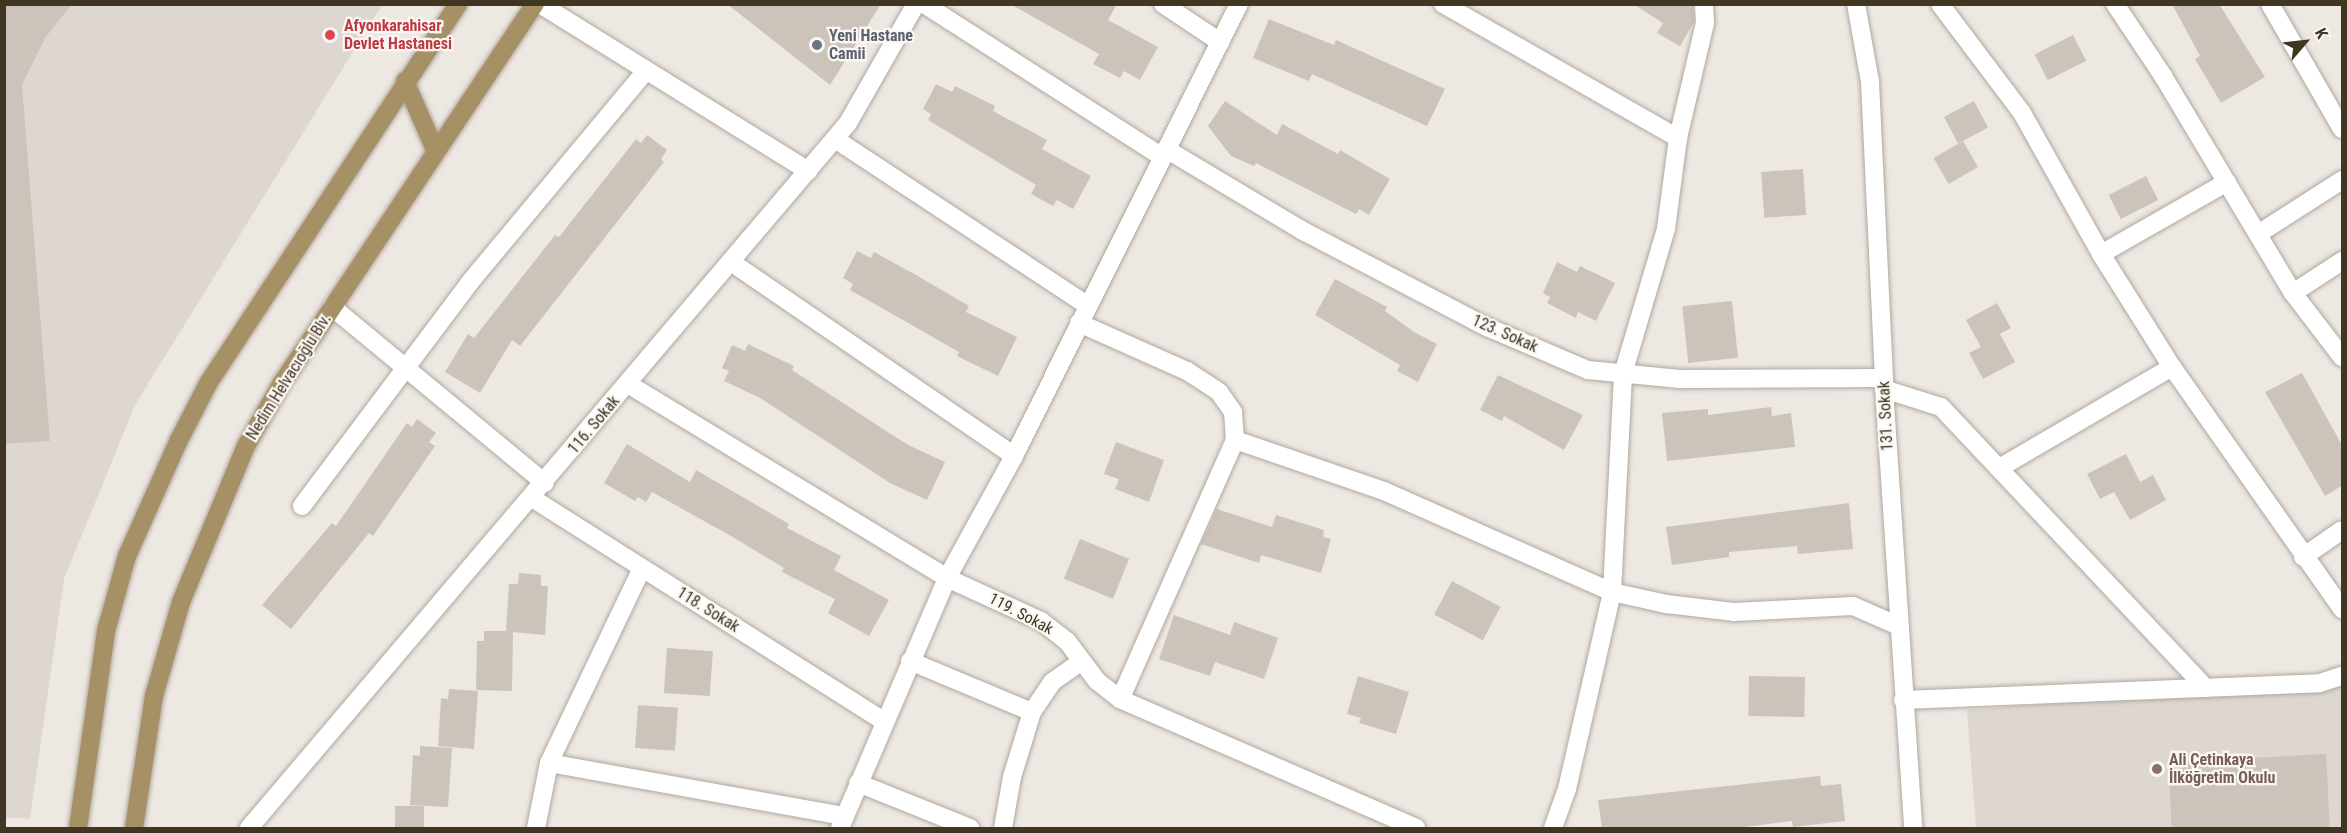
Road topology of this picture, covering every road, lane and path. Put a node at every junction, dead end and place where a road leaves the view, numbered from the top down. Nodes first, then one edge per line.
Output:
1 (458, 4) edge
2 (535, 4) edge
3 (540, 4) edge
4 (916, 4) edge
5 (924, 4) edge
6 (1163, 4) edge
7 (1239, 4) edge
8 (1443, 4) edge
9 (1704, 4) edge
10 (1856, 4) edge
11 (1940, 4) edge
12 (2115, 4) edge
13 (2270, 4) edge
14 (1220, 42) junction
15 (646, 71) junction
16 (405, 81) junction
17 (2343, 129) edge
18 (1678, 138) junction
19 (835, 139) junction
20 (436, 152) junction
21 (1164, 153) junction
22 (808, 171) junction
23 (2343, 180) edge
24 (2227, 182) junction
25 (2258, 234) junction
26 (2101, 254) junction
27 (2343, 261) edge
28 (731, 262) junction
29 (2293, 293) junction
30 (1088, 306) junction
31 (332, 307) junction
32 (1079, 323) junction
33 (2343, 357) edge
34 (407, 365) junction
35 (2172, 368) junction
36 (1623, 374) junction
37 (1884, 383) junction
38 (628, 384) junction
39 (1235, 440) junction
40 (1014, 456) junction
41 (2001, 467) junction
42 (545, 483) junction
43 (531, 498) junction
44 (302, 506) dead end
45 (2343, 530) edge
46 (2303, 557) junction
47 (642, 568) junction
48 (946, 578) junction
49 (1612, 592) junction
50 (2343, 609) edge
51 (1899, 626) junction
52 (910, 661) junction
53 (1081, 662) junction
54 (2343, 676) edge
55 (2206, 688) junction
56 (1120, 699) junction
57 (1903, 700) junction
58 (1032, 712) junction
59 (884, 721) junction
60 (549, 763) junction
61 (858, 783) junction
62 (842, 822) edge
63 (1390, 823) edge
64 (78, 828) edge
65 (134, 828) edge
66 (249, 828) edge
67 (536, 828) edge
68 (970, 828) edge
69 (1003, 828) edge
70 (1416, 828) edge
71 (1553, 828) edge
72 (1913, 828) edge

1 - 16 main road
2 - 20 main road, Nedim Helvacıoğlu Blv.
3 - 15 street
4 - 19 street, 116. Sokak
5 - 21 street, 123. Sokak
6 - 14 street
7 - 14 street
8 - 18 street
9 - 18 street
10 - 37 street, 131. Sokak
11 - 26 street
12 - 24 street
13 - 17 street
14 - 21 street
15 - 22 street
15 - 34 street
16 - 20 main road
16 - 64 main road
18 - 36 street
19 - 22 street, 116. Sokak
19 - 30 street
20 - 31 main road, Nedim Helvacıoğlu Blv.
21 - 30 street
21 - 36 street, 123. Sokak
22 - 28 street, 116. Sokak
23 - 25 street
24 - 25 street
24 - 26 street
25 - 29 street
26 - 35 street
27 - 29 street
28 - 38 street, 116. Sokak
28 - 40 street
29 - 33 street
30 - 32 street
31 - 34 street
31 - 65 main road, Nedim Helvacıoğlu Blv.
32 - 39 street
32 - 40 street
34 - 42 street
34 - 44 street
35 - 41 street
35 - 46 street
36 - 37 street, 123. Sokak
36 - 49 street
37 - 41 street, 123. Sokak
37 - 51 street, 131. Sokak
38 - 42 street, 116. Sokak
38 - 48 street, 119. Sokak
39 - 49 street
39 - 56 street
40 - 48 street
41 - 55 street, 123. Sokak
42 - 43 street, 116. Sokak
43 - 47 street, 118. Sokak
43 - 66 street, 116. Sokak
45 - 46 street
46 - 50 street
47 - 59 street, 118. Sokak
47 - 60 street
48 - 52 street
48 - 53 street, 119. Sokak
49 - 51 street
49 - 71 street
51 - 57 street, 131. Sokak
52 - 58 street
52 - 59 street
53 - 56 street, 119. Sokak
53 - 58 street
54 - 55 street
55 - 57 street
56 - 63 street, 119. Sokak
57 - 72 street, 131. Sokak
58 - 69 street
59 - 61 street
60 - 62 street
60 - 67 street
61 - 62 street
61 - 68 street
63 - 70 street, 119. Sokak

